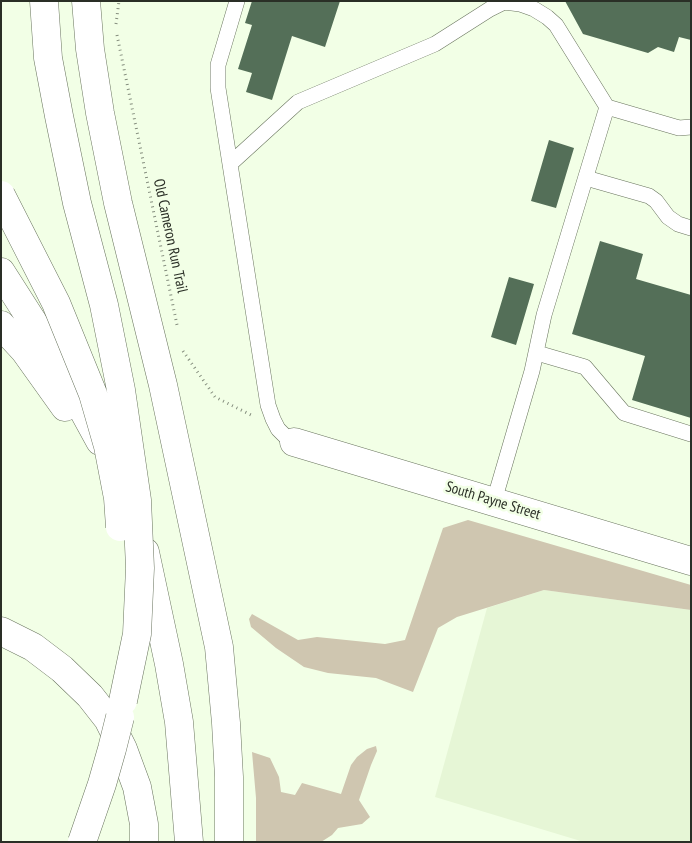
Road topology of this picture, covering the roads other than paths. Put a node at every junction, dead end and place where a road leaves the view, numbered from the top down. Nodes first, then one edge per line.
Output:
1 (44, 1) edge
2 (86, 1) edge
3 (237, 1) edge
4 (504, 2) edge
5 (607, 107) junction
6 (691, 127) edge
7 (230, 164) junction
8 (586, 178) junction
9 (1, 195) edge
10 (691, 228) edge
11 (1, 272) edge
12 (1, 325) edge
13 (537, 353) junction
14 (691, 434) edge
15 (286, 436) joint
16 (494, 502) junction
17 (136, 520) junction
18 (691, 561) edge
19 (1, 631) edge
20 (123, 701) junction
21 (82, 842) edge
22 (144, 842) edge
23 (189, 842) edge
24 (229, 842) edge

1 - 20 main road, bridge
2 - 24 main road
3 - 7 lane
4 - 5 lane
4 - 7 lane
5 - 6 lane
5 - 8 lane
7 - 15 lane
8 - 10 lane
8 - 13 lane
9 - 20 main road, bridge
11 - 17 main road, bridge
12 - 17 main road, bridge
13 - 14 lane
13 - 16 lane
15 - 16 main road, South Payne Street
16 - 18 main road, South Payne Street
17 - 23 main road, bridge
19 - 22 main road
20 - 21 main road, bridge

